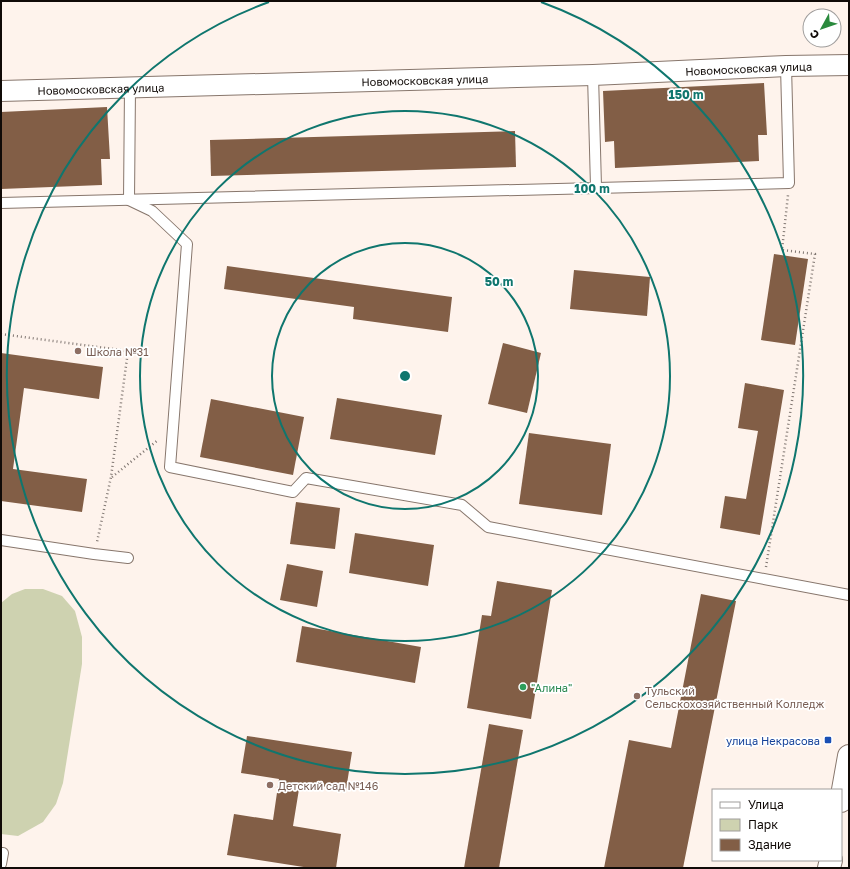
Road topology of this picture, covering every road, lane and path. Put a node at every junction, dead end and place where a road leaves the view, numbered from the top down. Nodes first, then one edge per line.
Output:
1 (849, 65) edge
2 (786, 66) junction
3 (593, 75) junction
4 (130, 88) junction
5 (1, 91) edge
6 (789, 183) junction
7 (596, 187) junction
8 (130, 200) junction
9 (1, 203) edge
10 (1, 334) edge
11 (174, 428) junction
12 (111, 477) junction
13 (1, 540) edge
14 (94, 554) junction
15 (128, 558) dead end
16 (764, 579) junction
17 (849, 595) edge
18 (849, 756) edge
19 (842, 795) edge
20 (1, 853) edge
21 (1, 864) edge

1 - 2 street, Новомосковская улица
2 - 3 street, Новомосковская улица
2 - 6 lane
3 - 4 street, Новомосковская улица
3 - 7 lane
4 - 5 street, Новомосковская улица
4 - 8 lane
6 - 7 lane
6 - 16 path
7 - 8 lane
8 - 9 lane
8 - 11 lane
10 - 12 path
11 - 12 path
11 - 16 lane
12 - 14 path
13 - 14 lane
14 - 15 lane
16 - 17 lane
18 - 19 main road
20 - 21 lane

